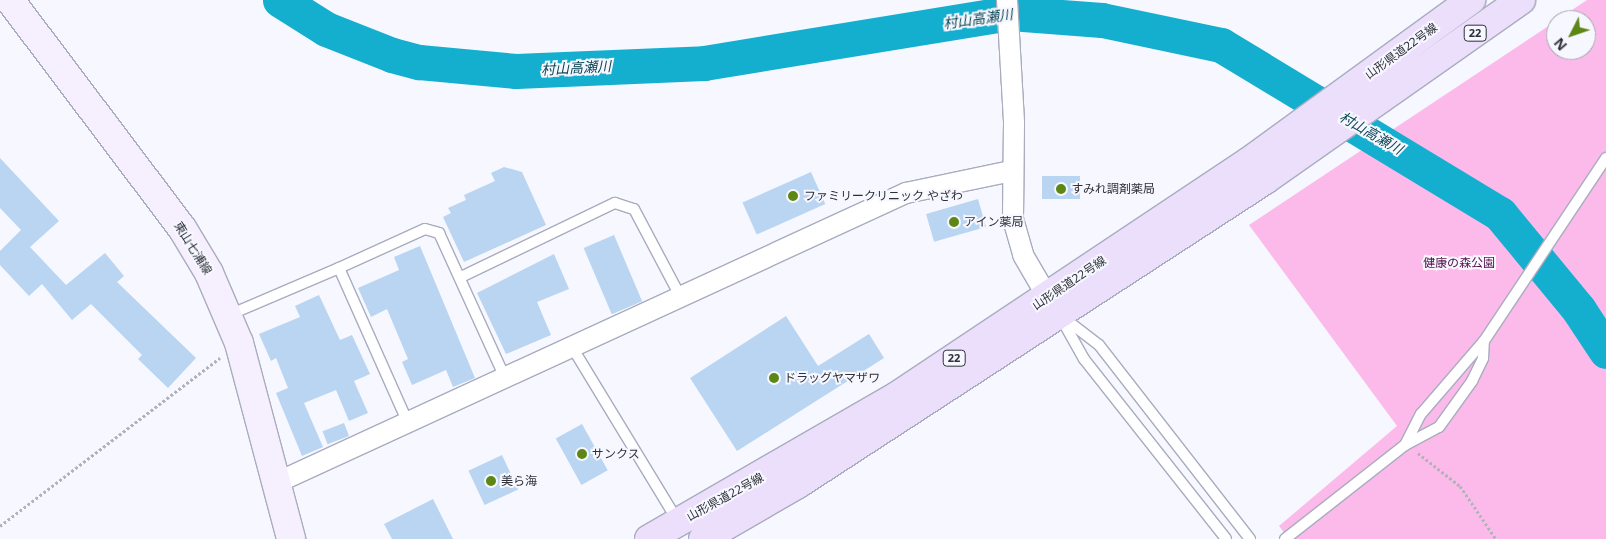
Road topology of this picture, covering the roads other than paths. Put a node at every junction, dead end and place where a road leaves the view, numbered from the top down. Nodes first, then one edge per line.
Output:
1 (10, 0) edge
2 (1007, 0) edge
3 (1471, 0) edge
4 (1521, 0) edge
5 (1606, 158) edge
6 (1011, 171) junction
7 (1256, 171) junction
8 (339, 268) junction
9 (461, 277) junction
10 (680, 296) junction
11 (1053, 306) junction
12 (229, 315) junction
13 (1484, 340) junction
14 (572, 347) junction
15 (505, 378) junction
16 (407, 421) junction
17 (1405, 444) junction
18 (276, 483) junction
19 (679, 522) junction
20 (291, 539) edge
21 (649, 539) edge
22 (703, 539) edge
23 (1226, 539) edge
24 (1250, 539) edge
25 (1284, 539) edge

1 - 12 main road, 東山七浦線
2 - 6 street
3 - 7 main road, 山形県道22号線 / 22
4 - 7 main road, 山形県道22号線 / 22
5 - 13 lane
6 - 10 street
6 - 11 street
7 - 11 main road, 山形県道22号線 / 22
8 - 9 lane
8 - 12 lane
8 - 16 lane
9 - 10 lane
9 - 15 lane
10 - 14 street
11 - 19 main road, 山形県道22号線 / 22
11 - 22 main road, 山形県道22号線 / 22
11 - 23 lane
11 - 24 lane
12 - 18 main road, 東山七浦線
13 - 17 lane
13 - 17 lane
14 - 15 street
14 - 19 lane
15 - 16 street
16 - 18 street
17 - 25 lane
18 - 20 main road, 東山七浦線
19 - 21 main road, 山形県道22号線 / 22

